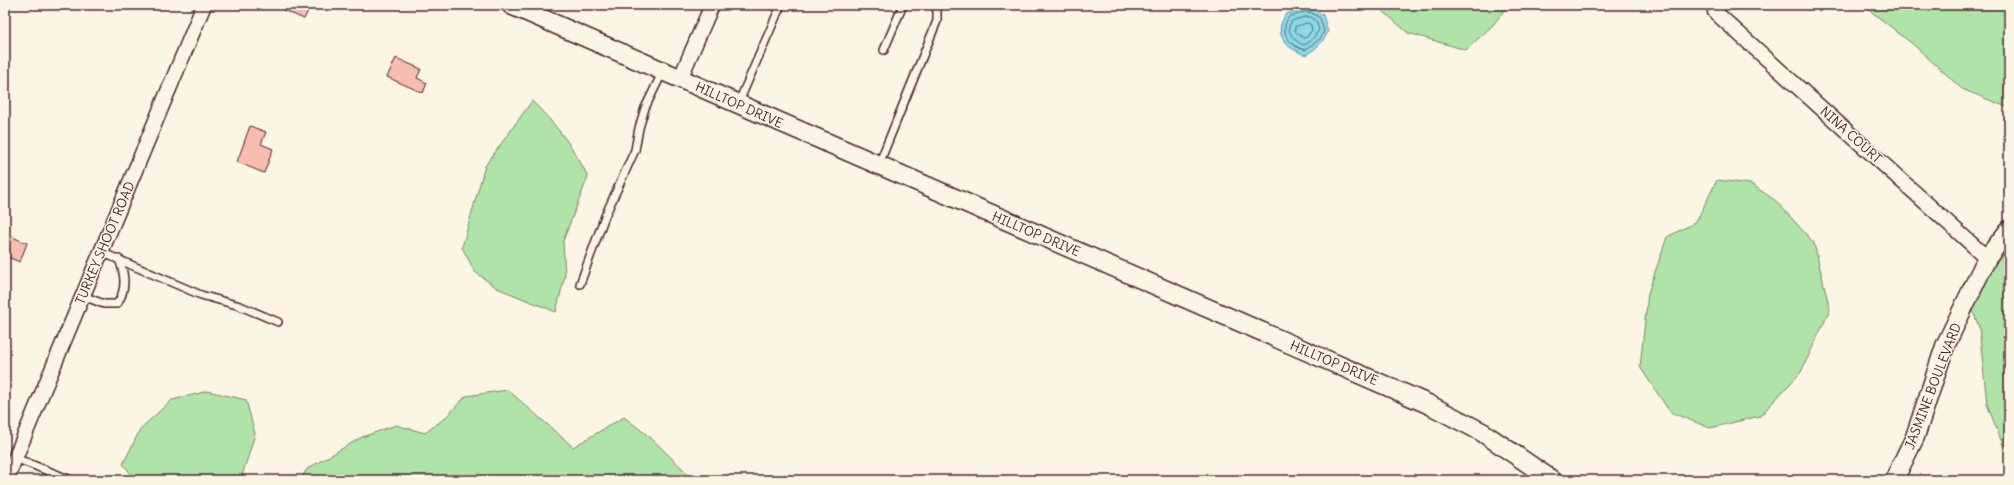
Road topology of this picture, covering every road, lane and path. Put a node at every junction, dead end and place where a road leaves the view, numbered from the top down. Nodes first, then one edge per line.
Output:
1 (204, 5) edge
2 (511, 5) edge
3 (712, 5) edge
4 (781, 5) edge
5 (903, 5) edge
6 (934, 5) edge
7 (1715, 12) dead end
8 (884, 50) dead end
9 (663, 71) junction
10 (680, 79) junction
11 (738, 104) junction
12 (878, 165) junction
13 (2009, 230) edge
14 (101, 252) junction
15 (1987, 258) junction
16 (119, 259) junction
17 (580, 284) dead end
18 (83, 296) junction
19 (278, 322) dead end
20 (16, 458) junction
21 (6, 480) edge
22 (71, 480) edge
23 (1552, 480) edge
24 (1894, 480) edge

1 - 14 street, TURKEY SHOOT ROAD
2 - 9 street, HILLTOP DRIVE
3 - 10 street
4 - 11 lane
5 - 8 lane
6 - 12 lane
7 - 15 street, NINA COURT
9 - 10 street, HILLTOP DRIVE
9 - 17 lane
10 - 11 street, HILLTOP DRIVE
11 - 12 street, HILLTOP DRIVE
12 - 23 street, HILLTOP DRIVE
13 - 15 street, JASMINE BOULEVARD
14 - 16 lane
14 - 18 street, TURKEY SHOOT ROAD
15 - 24 street, JASMINE BOULEVARD
16 - 18 lane
16 - 19 lane
18 - 20 street, TURKEY SHOOT ROAD
20 - 21 street, TURKEY SHOOT ROAD
20 - 22 lane

